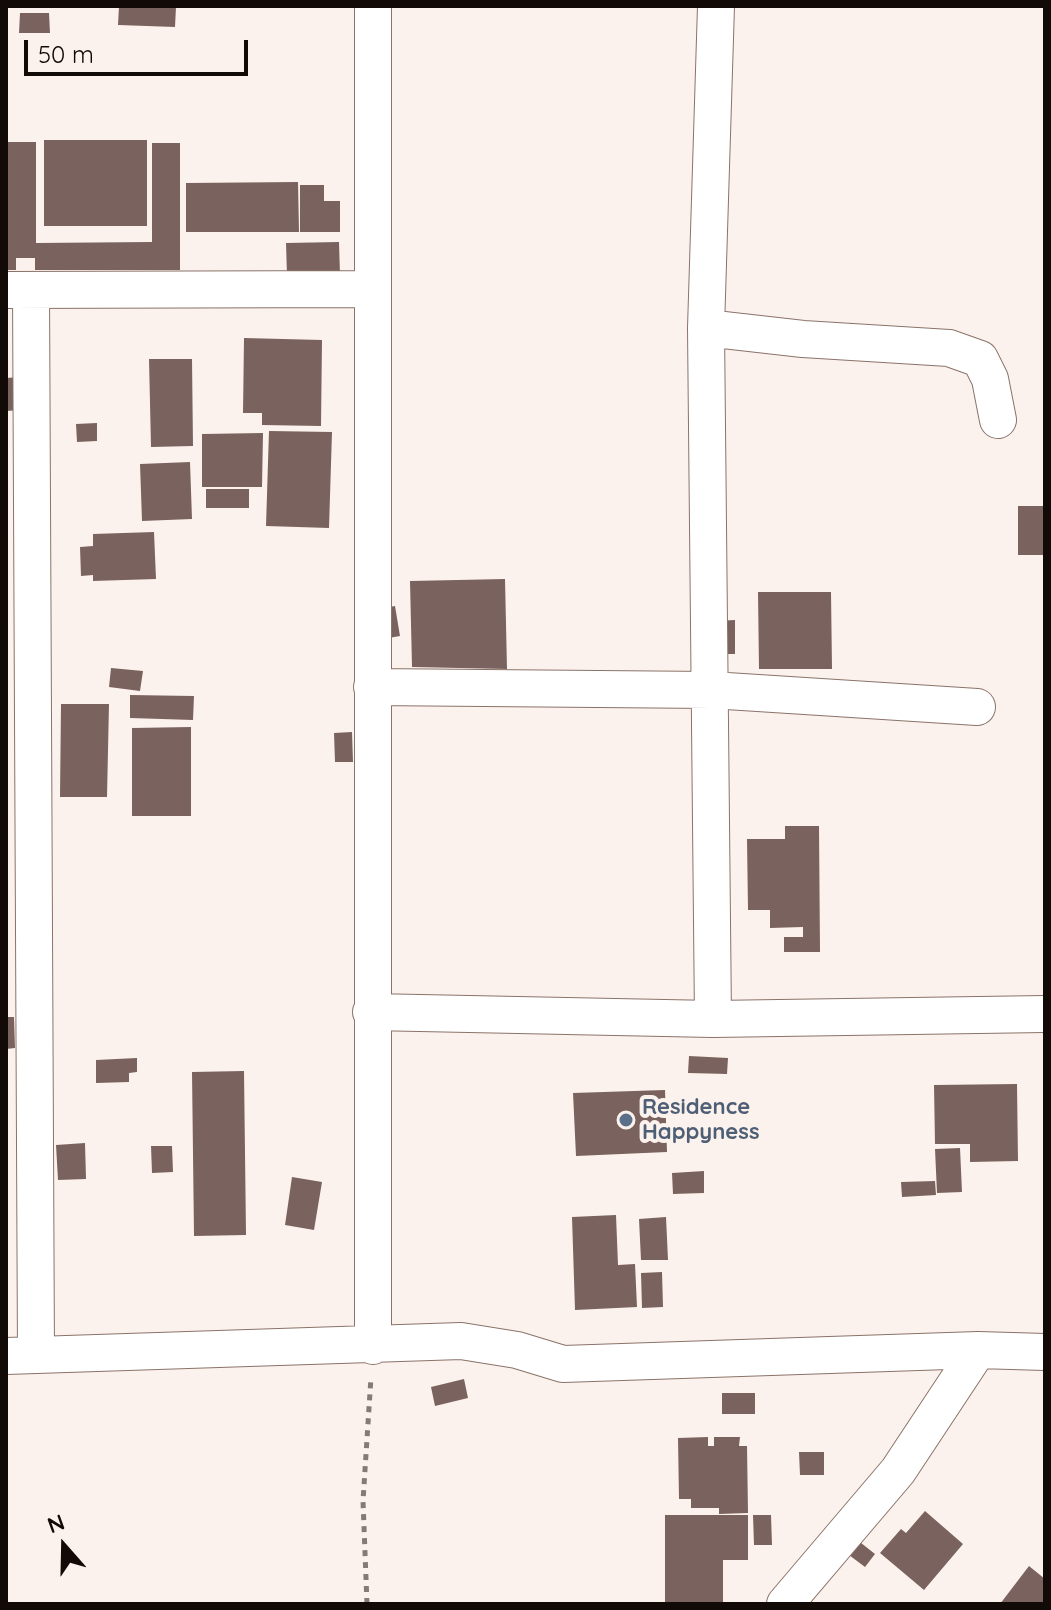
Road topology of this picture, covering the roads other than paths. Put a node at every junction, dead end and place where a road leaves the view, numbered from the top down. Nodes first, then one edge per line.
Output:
1 (373, 6) edge
2 (716, 6) edge
3 (370, 289) junction
4 (18, 290) edge
5 (706, 328) junction
6 (998, 420) dead end
7 (372, 687) junction
8 (711, 690) junction
9 (977, 707) dead end
10 (371, 1012) junction
11 (1045, 1014) edge
12 (713, 1019) junction
13 (373, 1346) junction
14 (978, 1350) junction
15 (1045, 1352) edge
16 (21, 1356) edge
17 (785, 1604) edge

1 - 3 street
2 - 5 street
3 - 4 street
3 - 7 street
4 - 16 street
5 - 6 street
5 - 8 street
7 - 8 street
7 - 10 street
8 - 9 street
8 - 12 street
10 - 12 street
10 - 13 street
11 - 12 street
13 - 14 street
13 - 16 street
14 - 15 street
14 - 17 street

